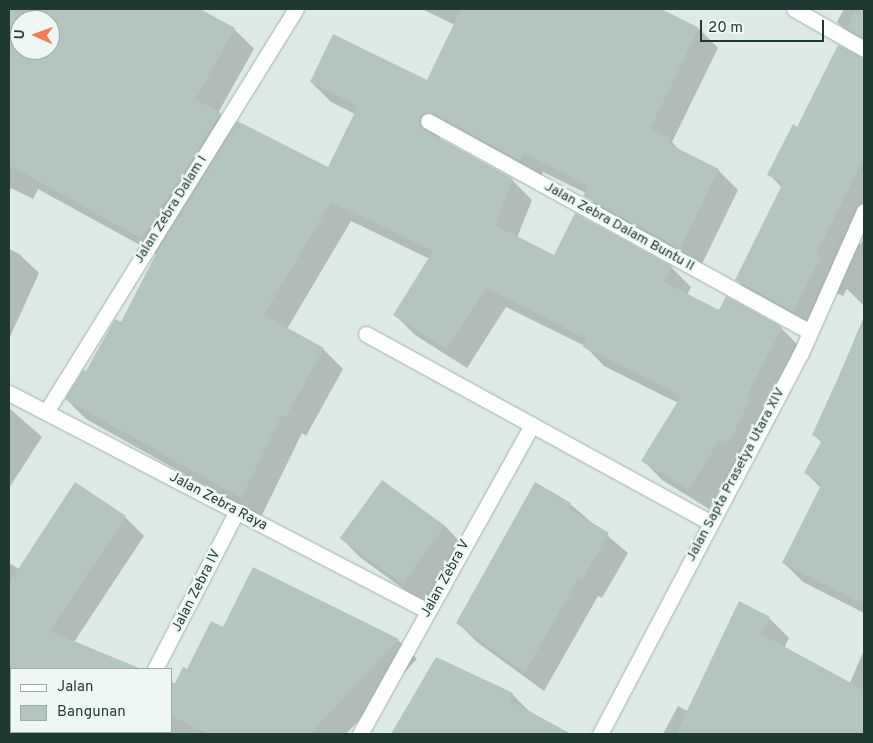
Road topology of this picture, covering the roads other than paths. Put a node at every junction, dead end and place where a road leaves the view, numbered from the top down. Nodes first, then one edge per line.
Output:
1 (296, 9) edge
2 (794, 9) edge
3 (864, 49) edge
4 (428, 121) dead end
5 (864, 211) edge
6 (810, 332) junction
7 (366, 334) dead end
8 (9, 392) edge
9 (46, 412) junction
10 (532, 425) junction
11 (237, 511) junction
12 (711, 523) junction
13 (428, 611) junction
14 (156, 668) edge
15 (360, 734) edge
16 (600, 734) edge

1 - 9 street, Jalan Zebra Dalam I
2 - 3 street
4 - 6 street, Jalan Zebra Dalam Buntu II
5 - 6 street, Jalan Sapta Prasetya Utara XIV
6 - 12 street, Jalan Sapta Prasetya Utara XIV
7 - 10 street
8 - 9 street, Jalan Zebra Raya
9 - 11 street, Jalan Zebra Raya
10 - 12 street
10 - 13 street, Jalan Zebra V
11 - 13 street, Jalan Zebra Raya
11 - 14 street, Jalan Zebra IV
12 - 16 street, Jalan Sapta Prasetya Utara XIV
13 - 15 street, Jalan Zebra V

